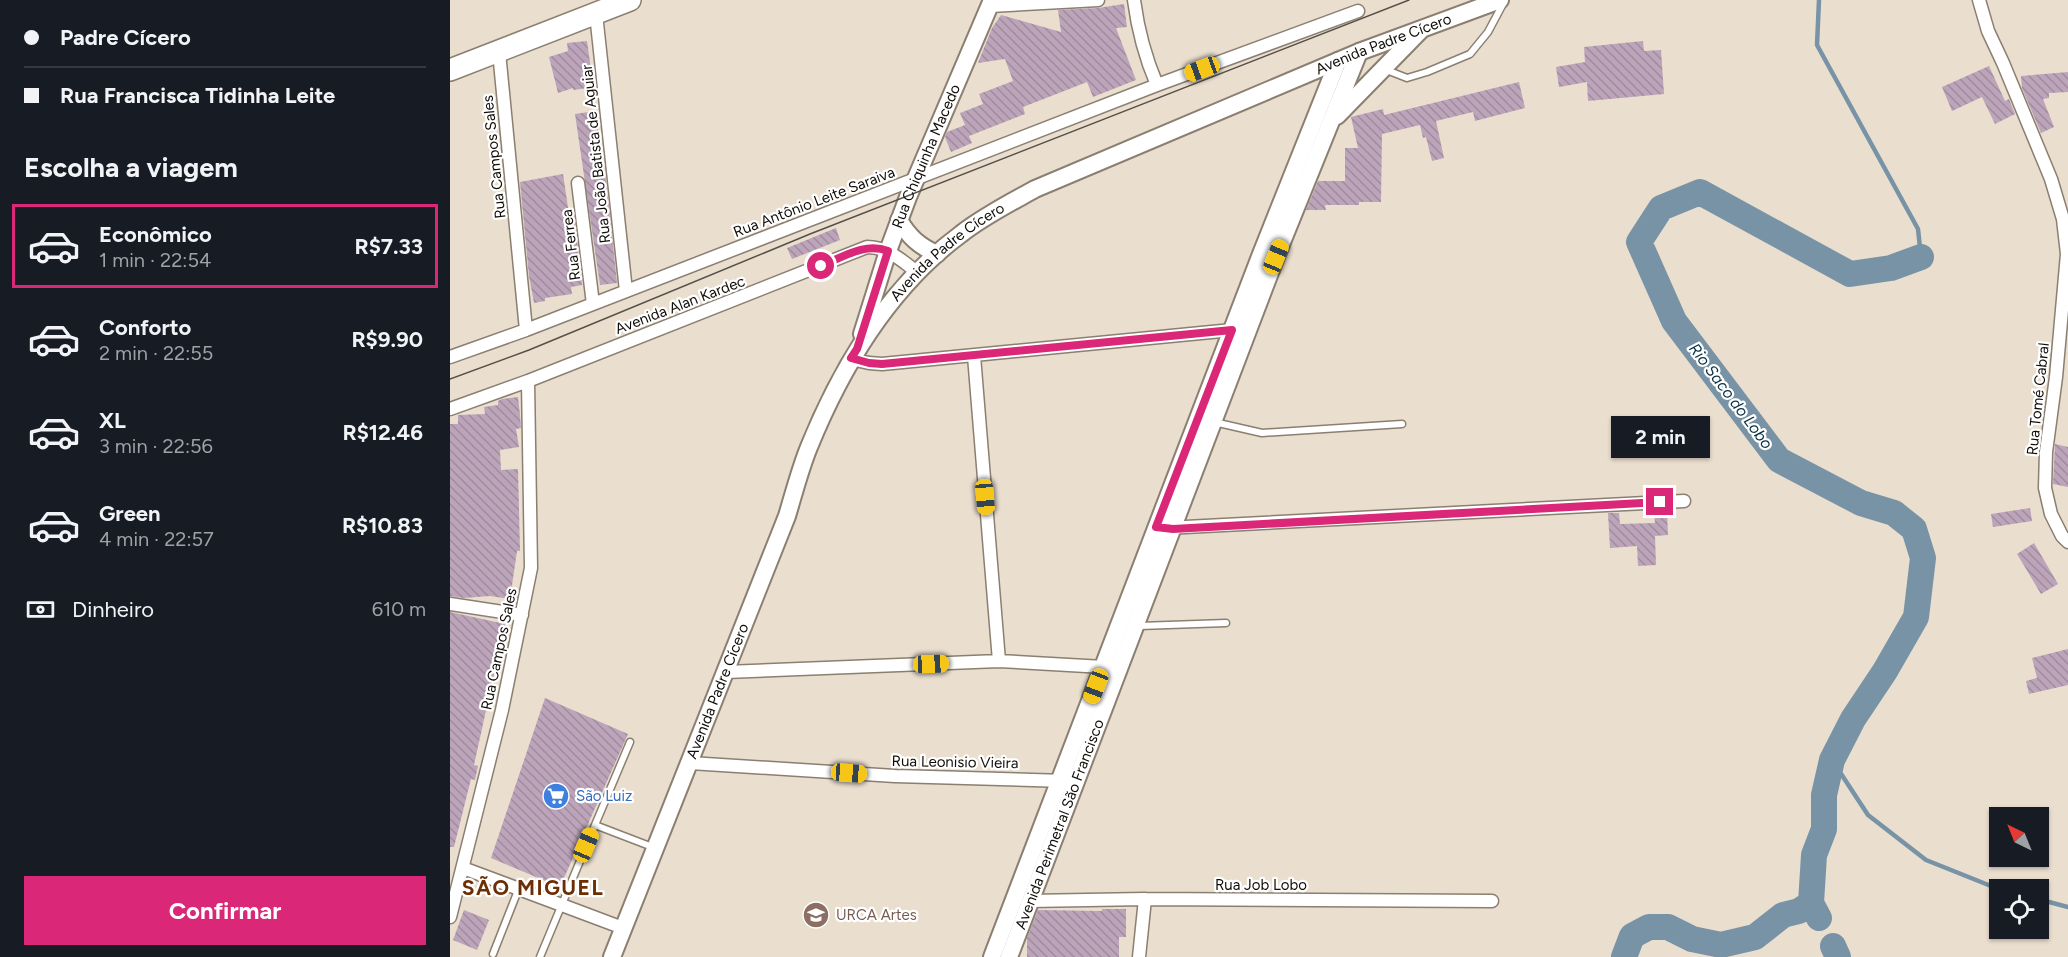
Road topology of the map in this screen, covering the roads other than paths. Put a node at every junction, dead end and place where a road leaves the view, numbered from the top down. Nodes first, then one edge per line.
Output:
1 (630, 0) edge
2 (1098, 0) edge
3 (1134, 0) edge
4 (1500, 0) edge
5 (1505, 0) edge
6 (1979, 0) edge
7 (991, 3) edge
8 (1358, 11) dead end
9 (596, 14) junction
10 (1422, 29) junction
11 (499, 51) junction
12 (1359, 52) junction
13 (1338, 61) junction
14 (1384, 69) junction
15 (450, 70) edge
16 (1157, 85) junction
17 (1331, 122) junction
18 (915, 179) junction
19 (578, 183) dead end
20 (899, 220) junction
21 (888, 251) junction
22 (936, 254) junction
23 (2067, 254) edge
24 (1269, 255) junction
25 (917, 272) junction
26 (626, 291) junction
27 (593, 304) junction
28 (526, 330) junction
29 (1232, 330) junction
30 (854, 354) junction
31 (974, 356) junction
32 (450, 357) edge
33 (528, 381) junction
34 (450, 409) edge
35 (1213, 422) junction
36 (1402, 424) dead end
37 (1684, 501) dead end
38 (1164, 528) junction
39 (2068, 542) edge
40 (450, 604) edge
41 (522, 615) junction
42 (1226, 622) dead end
43 (1135, 626) junction
44 (999, 661) junction
45 (1104, 667) junction
46 (726, 672) junction
47 (630, 742) dead end
48 (690, 763) junction
49 (1068, 781) junction
50 (595, 825) junction
51 (655, 848) junction
52 (463, 868) junction
53 (519, 888) junction
54 (1145, 899) junction
55 (1029, 901) junction
56 (1492, 901) dead end
57 (561, 904) junction
58 (450, 917) edge
59 (624, 928) junction
60 (493, 954) dead end
61 (540, 957) edge
62 (612, 957) edge
63 (992, 957) edge
64 (1009, 957) edge
65 (1139, 957) edge

1 - 9 highway
2 - 7 street
3 - 16 street
4 - 10 main road, Avenida Padre Cícero
5 - 14 lane
6 - 23 street, Rua Tomé Cabral
7 - 18 main road, Rua Chiquinha Macedo
8 - 16 street, Rua Antônio Leite Saraiva
9 - 11 highway
9 - 26 street, Rua João Batista de Aguiar
10 - 12 main road, Avenida Padre Cícero
10 - 14 main road
11 - 15 highway
11 - 28 street, Rua Campos Sales
12 - 13 main road, Avenida Padre Cícero
12 - 17 main road, Avenida Perimetral São Francisco
13 - 22 main road, Avenida Padre Cícero
13 - 24 main road, Avenida Perimetral São Francisco
14 - 17 main road
16 - 18 street, Rua Antônio Leite Saraiva
17 - 24 main road, Avenida Perimetral São Francisco
18 - 20 main road, Rua Chiquinha Macedo
18 - 26 street, Rua Antônio Leite Saraiva
19 - 27 street, Rua Ferrea
20 - 21 main road, Rua Chiquinha Macedo
20 - 22 main road
21 - 25 street
21 - 30 main road, Rua Chiquinha Macedo
21 - 33 street, Avenida Alan Kardec
22 - 25 main road, Avenida Padre Cícero
23 - 39 street, Rua Tomé Cabral
24 - 29 main road, Avenida Perimetral São Francisco
24 - 35 main road, Avenida Perimetral São Francisco
25 - 30 main road, Avenida Padre Cícero
26 - 27 street, Rua Antônio Leite Saraiva
27 - 28 street, Rua Antônio Leite Saraiva
28 - 32 street, Rua Antônio Leite Saraiva
29 - 31 street
29 - 38 main road, Avenida Perimetral São Francisco
30 - 31 street
30 - 46 main road, Avenida Padre Cícero
31 - 44 street
33 - 34 street, Avenida Alan Kardec
33 - 41 street, Rua Campos Sales
35 - 36 lane
35 - 38 main road, Avenida Perimetral São Francisco
37 - 38 street
38 - 43 main road, Avenida Perimetral São Francisco
38 - 45 main road, Avenida Perimetral São Francisco
40 - 41 street
41 - 52 street, Rua Campos Sales
42 - 43 lane
43 - 49 main road, Avenida Perimetral São Francisco
44 - 45 street
44 - 46 street
45 - 49 main road, Avenida Perimetral São Francisco
46 - 48 main road, Avenida Padre Cícero
47 - 50 lane
48 - 49 street, Rua Leonisio Vieira
48 - 51 main road, Avenida Padre Cícero
49 - 55 main road, Avenida Perimetral São Francisco
49 - 63 main road, Avenida Perimetral São Francisco
50 - 51 lane
50 - 57 lane
51 - 59 main road, Avenida Padre Cícero
52 - 53 street
52 - 58 street, Rua Campos Sales
53 - 57 street
53 - 60 lane
54 - 55 street, Rua Job Lobo
54 - 56 street, Rua Job Lobo
54 - 65 street
55 - 64 main road, Avenida Perimetral São Francisco
57 - 59 street
57 - 61 lane
59 - 62 main road, Avenida Padre Cícero

